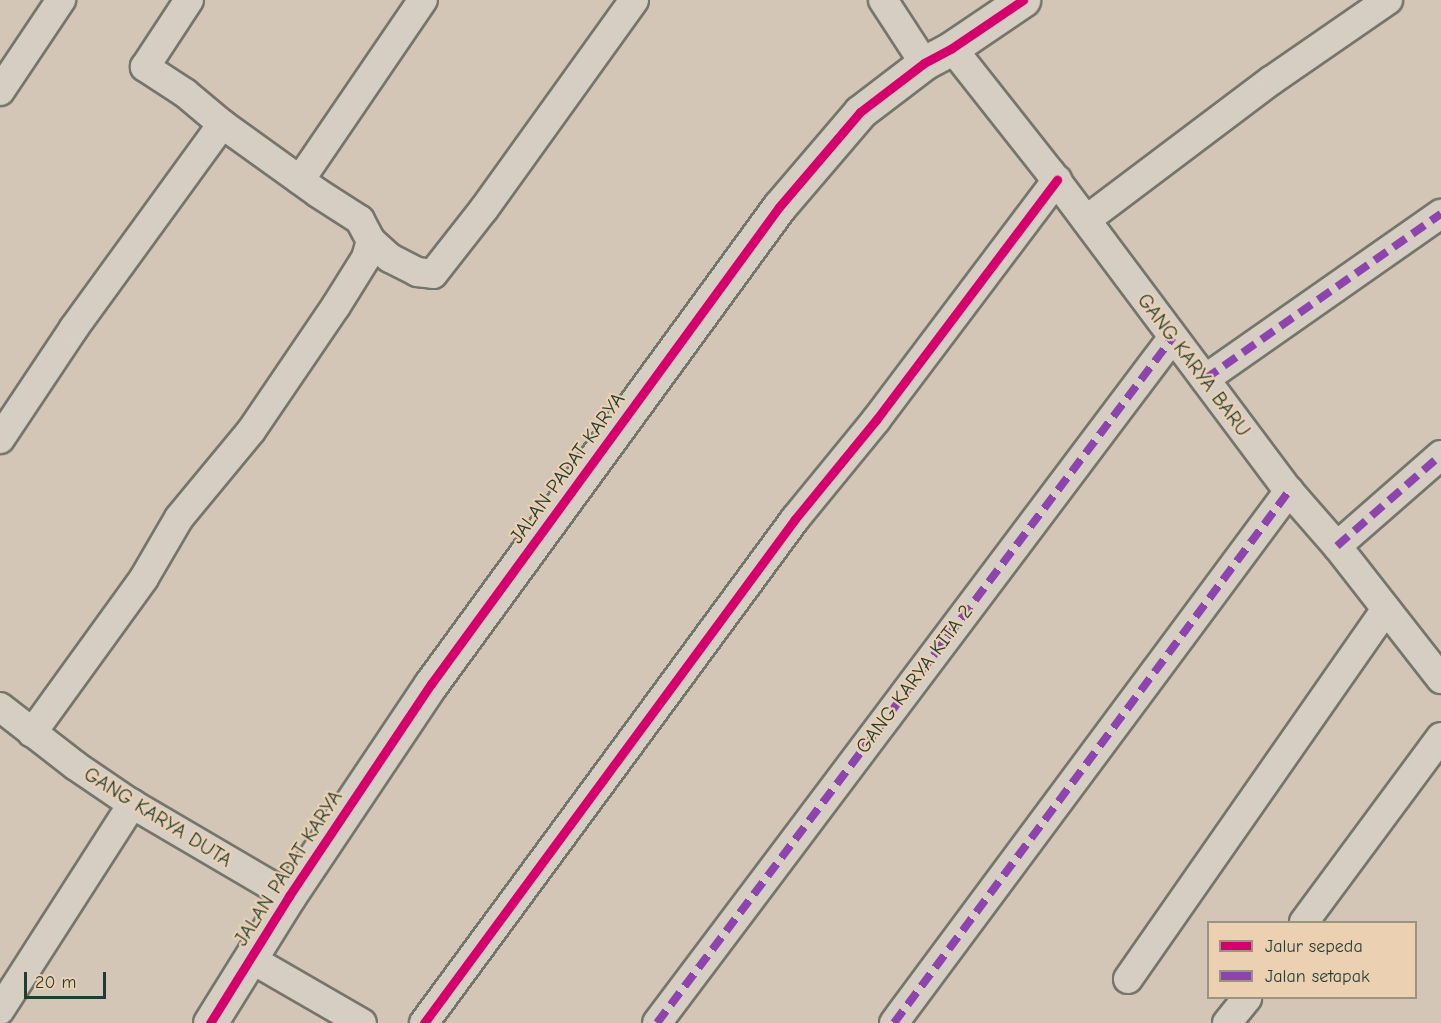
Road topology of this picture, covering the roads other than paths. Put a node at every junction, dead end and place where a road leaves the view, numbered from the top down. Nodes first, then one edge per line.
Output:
1 (61, 0) edge
2 (189, 0) edge
3 (423, 0) edge
4 (634, 0) edge
5 (883, 0) edge
6 (1023, 0) edge
7 (1388, 0) edge
8 (952, 48) junction
9 (924, 63) junction
10 (0, 91) edge
11 (222, 124) junction
12 (300, 180) junction
13 (1057, 180) junction
14 (1441, 214) edge
15 (1086, 220) junction
16 (371, 241) junction
17 (1173, 336) junction
18 (1205, 380) junction
19 (0, 439) edge
20 (1441, 455) edge
21 (1289, 491) junction
22 (1337, 546) junction
23 (1386, 609) junction
24 (1441, 679) edge
25 (0, 707) edge
26 (32, 733) junction
27 (1441, 736) edge
28 (132, 804) junction
29 (289, 896) junction
30 (1305, 921) edge
31 (251, 959) junction
32 (1128, 979) dead end
33 (1246, 999) edge
34 (0, 1010) edge
35 (210, 1023) edge
36 (362, 1023) edge
37 (424, 1023) edge
38 (657, 1023) edge
39 (894, 1023) edge
40 (1227, 1023) edge

1 - 10 street
2 - 11 street
3 - 12 street
4 - 16 street
5 - 9 street
6 - 8 street, JALAN PADAT KARYA
7 - 15 street
8 - 9 street, JALAN PADAT KARYA
8 - 13 street, GANG KARYA BARU
9 - 29 street, JALAN PADAT KARYA
11 - 12 street
11 - 19 street
12 - 16 street
13 - 15 street, GANG KARYA BARU
13 - 37 street
14 - 18 street
15 - 17 street, GANG KARYA BARU
16 - 26 street
17 - 18 street, GANG KARYA BARU
17 - 38 street, GANG KARYA KITA 2
18 - 21 street, GANG KARYA BARU
20 - 22 street
21 - 22 street, GANG KARYA BARU
21 - 39 street
22 - 23 street, GANG KARYA BARU
23 - 24 street, GANG KARYA BARU
23 - 32 street
25 - 26 street, GANG KARYA DUTA
26 - 28 street, GANG KARYA DUTA
27 - 30 street
28 - 29 street, GANG KARYA DUTA
28 - 34 street
29 - 31 street, JALAN PADAT KARYA
31 - 35 street, JALAN PADAT KARYA
31 - 36 street
33 - 40 street

